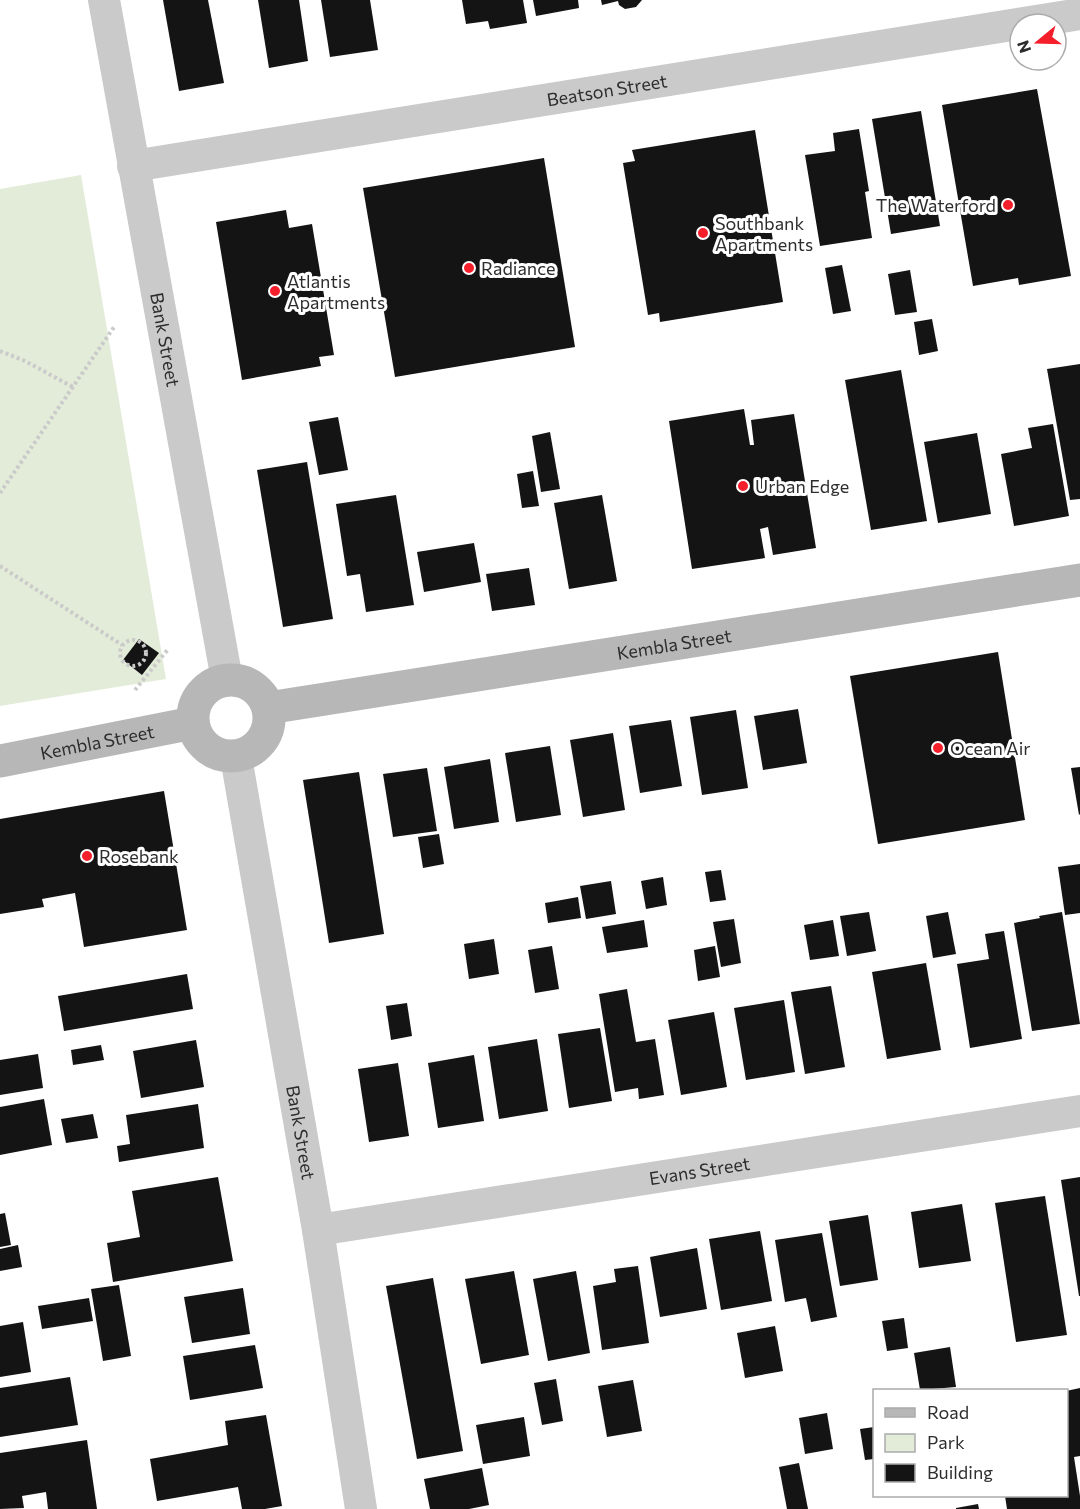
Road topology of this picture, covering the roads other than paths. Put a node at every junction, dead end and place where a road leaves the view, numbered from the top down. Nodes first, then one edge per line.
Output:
1 (104, 0) edge
2 (1080, 14) edge
3 (133, 166) junction
4 (1080, 580) edge
5 (227, 680) junction
6 (268, 708) junction
7 (193, 723) junction
8 (236, 757) junction
9 (0, 761) edge
10 (1080, 1111) edge
11 (318, 1230) junction
12 (361, 1509) edge

1 - 3 street, Bank Street
2 - 3 street, Beatson Street
3 - 5 street, Bank Street
4 - 6 street, Kembla Street
5 - 6 street
5 - 7 street
6 - 8 street
7 - 8 street
7 - 9 street, Kembla Street
8 - 11 street, Bank Street
10 - 11 street, Evans Street
11 - 12 street, Bank Street

